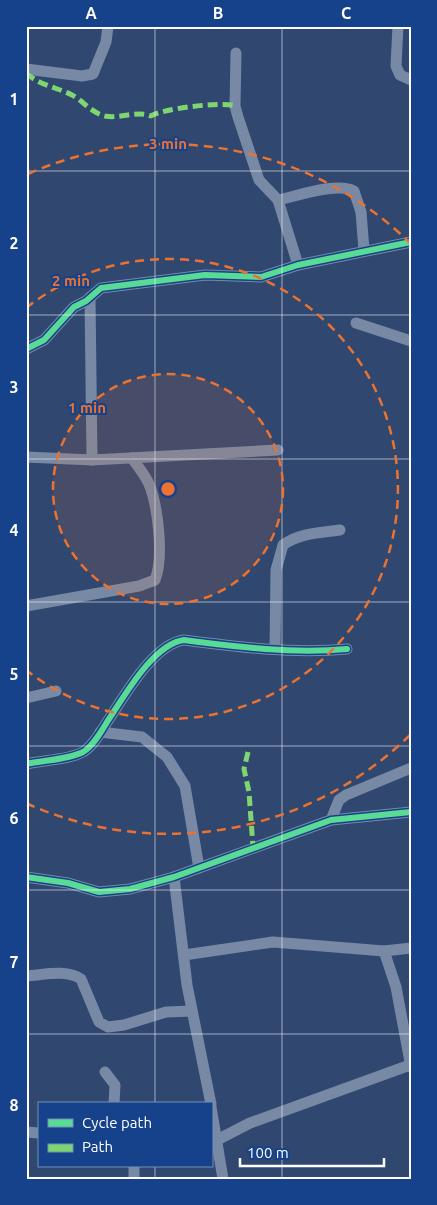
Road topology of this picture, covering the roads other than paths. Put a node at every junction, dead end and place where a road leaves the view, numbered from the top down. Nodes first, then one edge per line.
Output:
1 (108, 26) edge
2 (398, 26) edge
3 (236, 53) dead end
4 (26, 69) edge
5 (411, 80) edge
6 (278, 200) junction
7 (411, 242) edge
8 (364, 250) junction
9 (298, 265) junction
10 (90, 297) junction
11 (356, 323) dead end
12 (411, 341) edge
13 (26, 349) edge
14 (278, 450) dead end
15 (26, 456) edge
16 (132, 458) junction
17 (92, 460) junction
18 (340, 530) dead end
19 (26, 606) edge
20 (275, 649) junction
21 (347, 649) dead end
22 (56, 690) dead end
23 (26, 698) edge
24 (100, 732) junction
25 (26, 764) edge
26 (411, 768) edge
27 (411, 812) edge
28 (331, 820) junction
29 (199, 868) junction
30 (26, 877) edge
31 (174, 877) junction
32 (411, 948) edge
33 (384, 951) junction
34 (184, 955) junction
35 (26, 976) edge
36 (192, 1011) junction
37 (411, 1066) edge
38 (105, 1072) dead end
39 (114, 1102) edge
40 (210, 1102) edge
41 (212, 1112) edge
42 (217, 1140) junction
43 (223, 1179) edge

1 - 4 street
2 - 5 street
3 - 6 street
6 - 8 street
6 - 9 street
7 - 8 street
8 - 9 street
9 - 10 street
10 - 13 street
10 - 17 street
11 - 12 street
14 - 16 street
15 - 17 street
16 - 17 street
16 - 19 street
18 - 20 street
20 - 21 street
20 - 24 street
22 - 23 street
24 - 25 street
24 - 29 street
26 - 28 street
27 - 28 street
28 - 29 street
29 - 31 street
30 - 31 street
31 - 34 street
32 - 33 street
33 - 34 street
33 - 37 street
34 - 36 street
35 - 36 street
36 - 40 street
37 - 42 street
38 - 39 street
41 - 42 street
42 - 43 street

